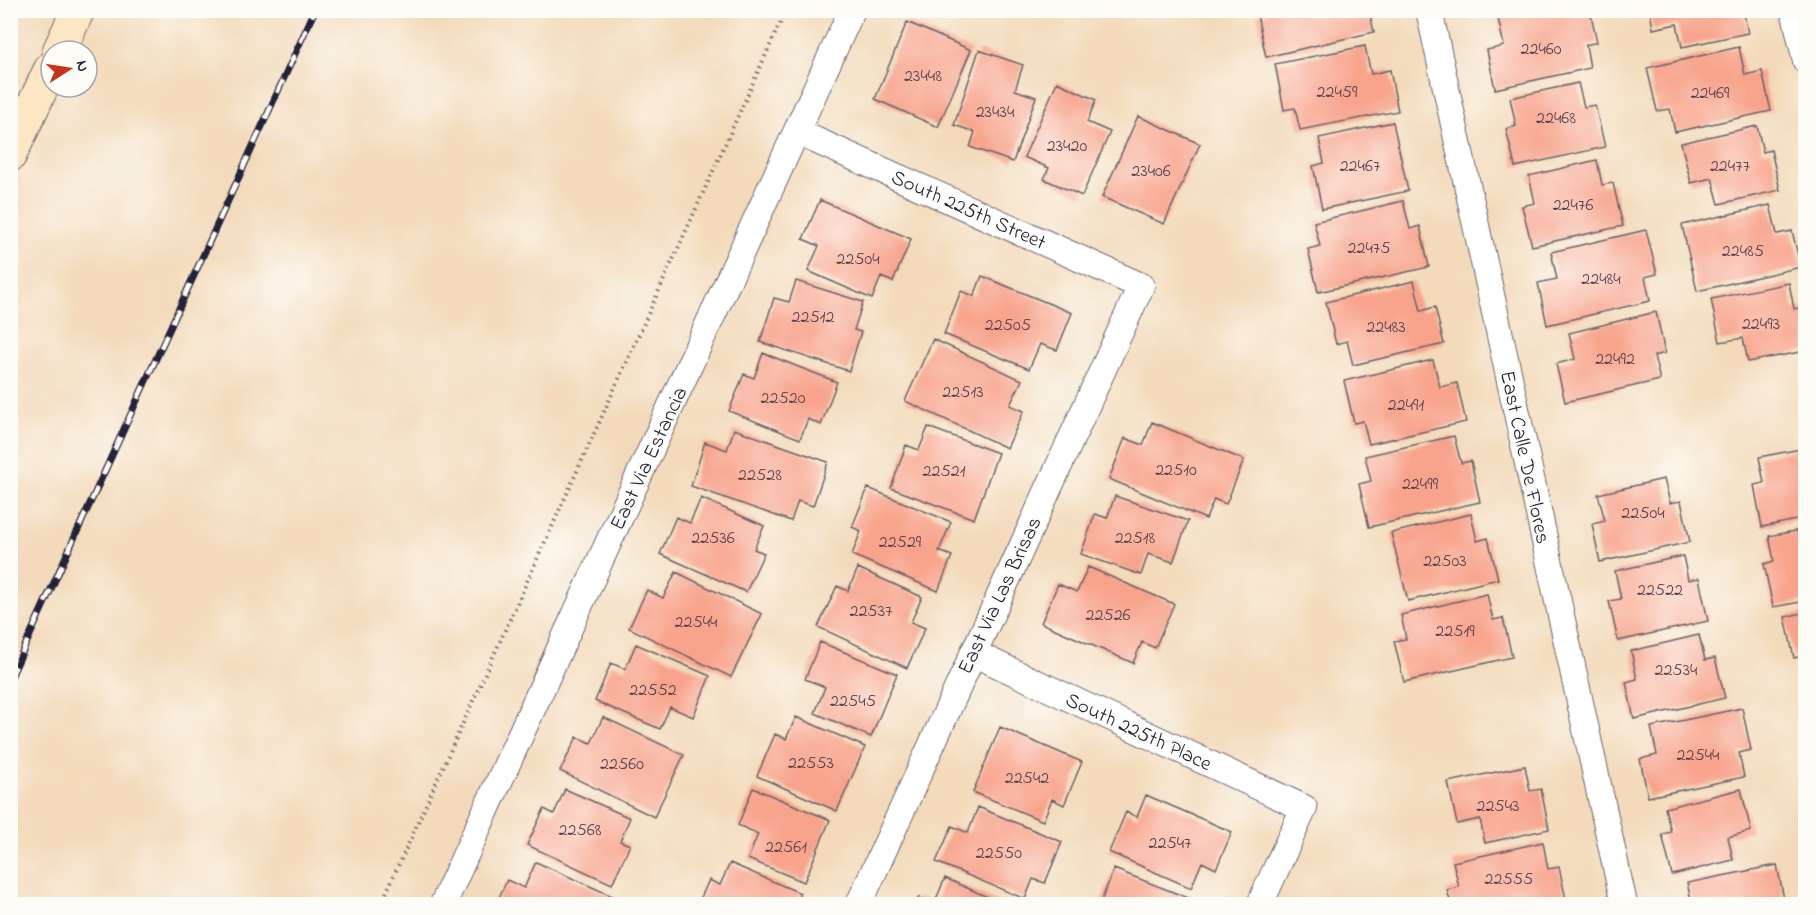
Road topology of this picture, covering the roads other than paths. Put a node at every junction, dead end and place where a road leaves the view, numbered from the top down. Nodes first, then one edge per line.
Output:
1 (78, 10) edge
2 (852, 10) edge
3 (1429, 10) edge
4 (1794, 10) edge
5 (65, 39) edge
6 (1806, 61) edge
7 (39, 93) edge
8 (797, 132) junction
9 (10, 155) edge
10 (1141, 286) joint
11 (973, 653) junction
12 (443, 904) edge
13 (859, 904) edge
14 (1260, 904) edge
15 (1624, 904) edge

1 - 5 main road
2 - 8 street, East Via Estancia
3 - 15 street, East Calle De Flores
4 - 6 street
7 - 9 main road
8 - 10 street, South 225th Street
8 - 12 street, East Via Estancia
10 - 11 street, East Via Las Brisas
11 - 13 street, East Via Las Brisas
11 - 14 street, South 225th Place

